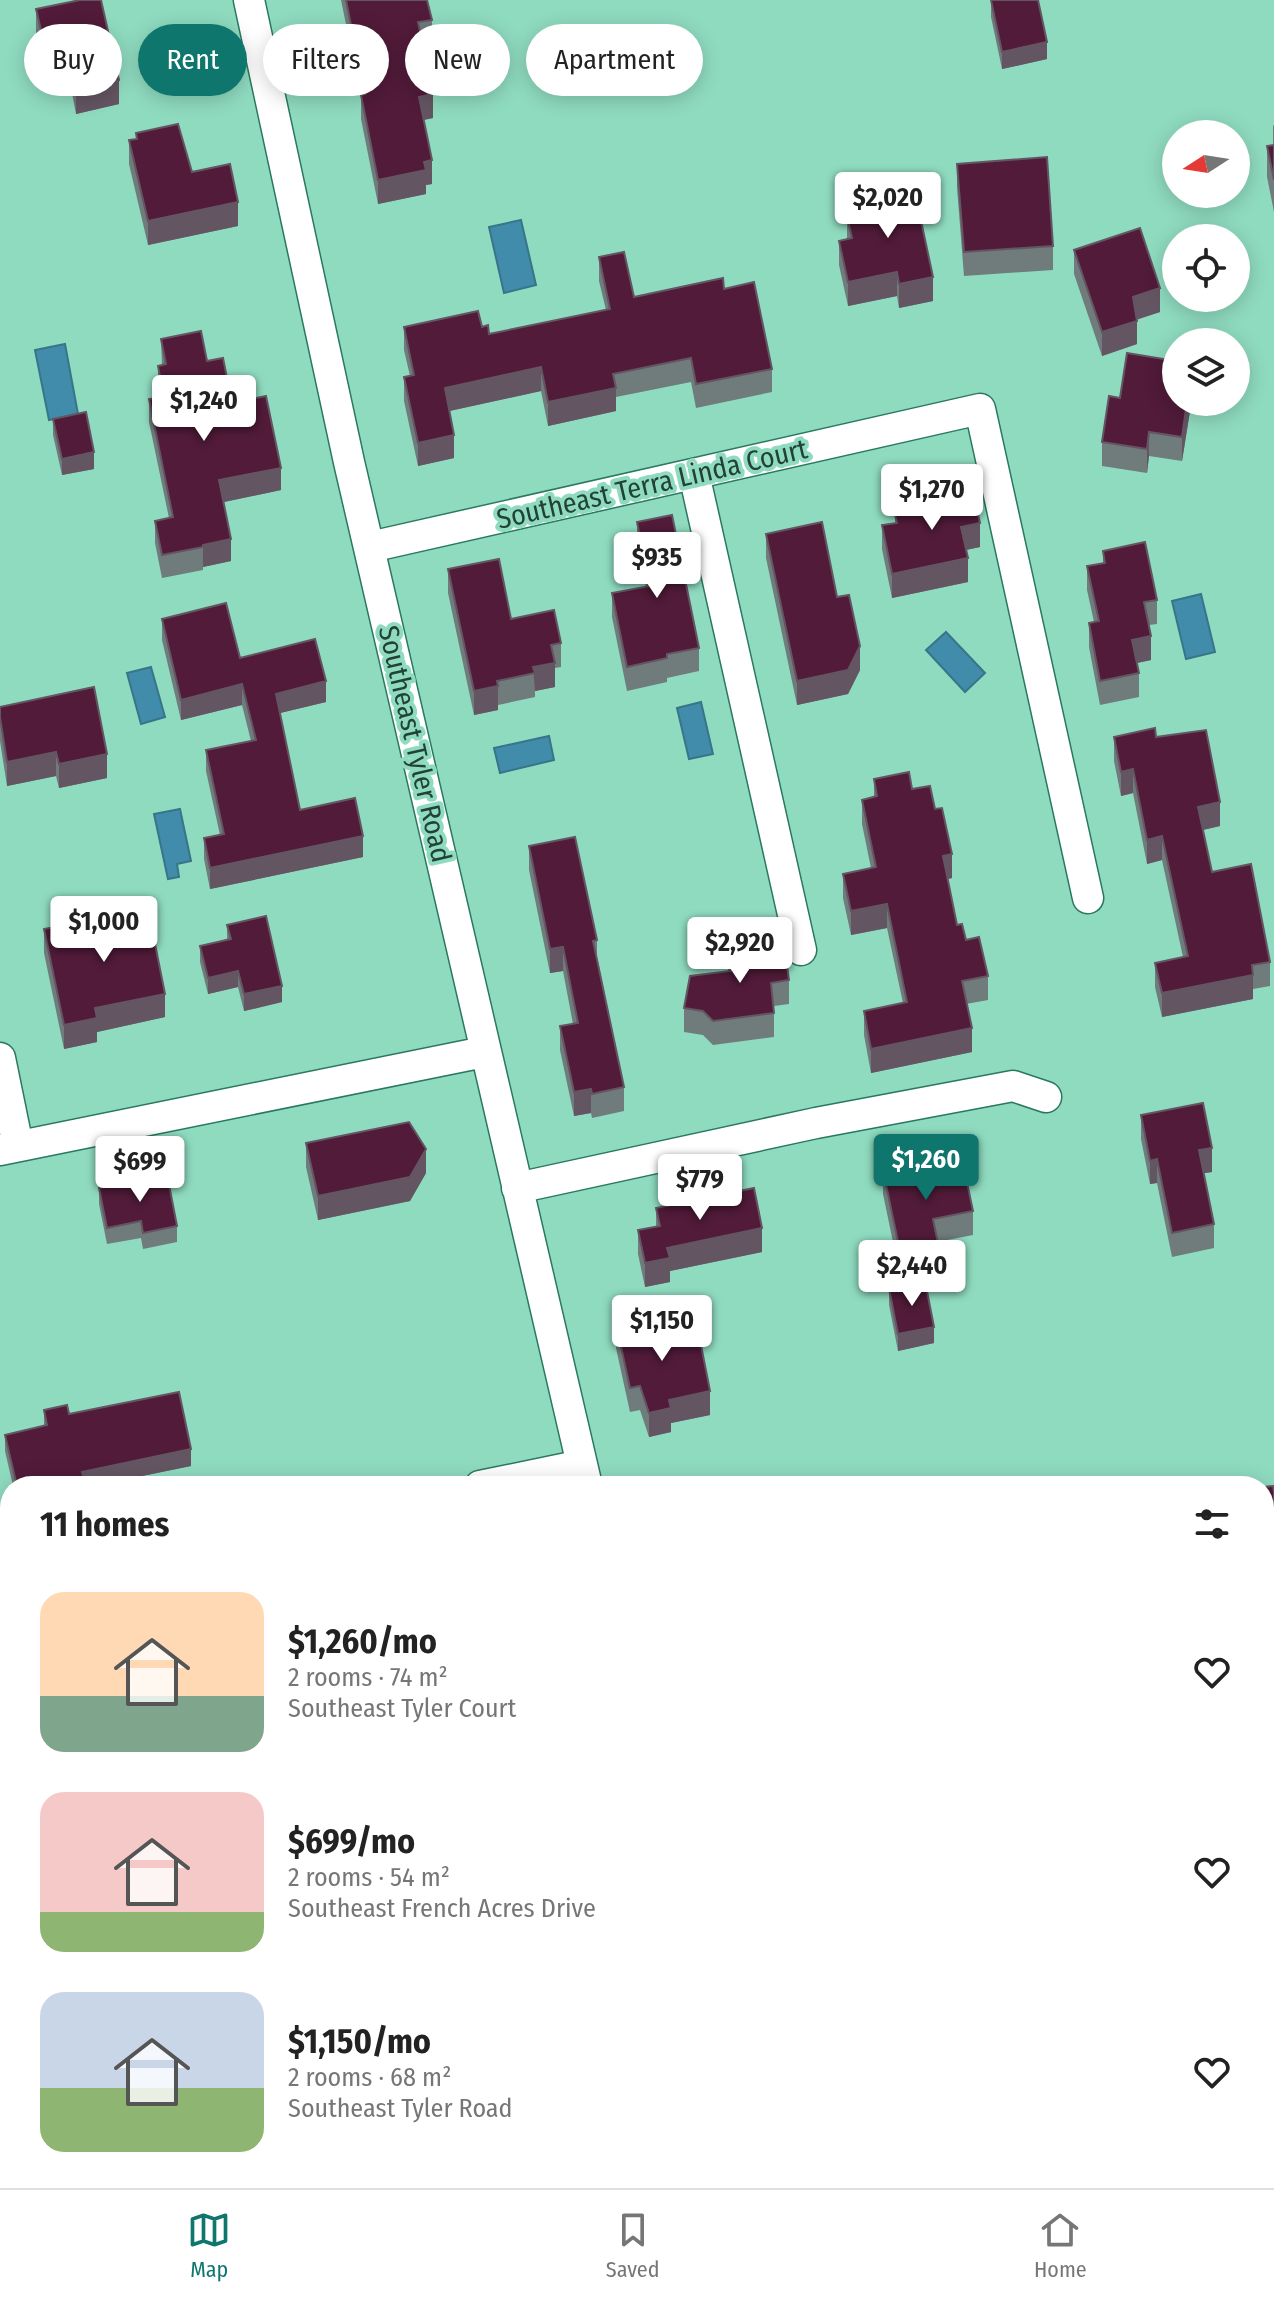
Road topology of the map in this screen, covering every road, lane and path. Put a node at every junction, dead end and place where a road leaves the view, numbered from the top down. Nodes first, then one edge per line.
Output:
1 (249, 0) edge
2 (694, 474) junction
3 (370, 547) junction
4 (1088, 898) dead end
5 (801, 950) dead end
6 (484, 1052) junction
7 (0, 1058) edge
8 (1046, 1097) dead end
9 (9, 1148) edge
10 (517, 1188) junction
11 (584, 1475) edge

1 - 3 street, Southeast Tyler Road
2 - 3 street, Southeast Terra Linda Court
2 - 4 street, Southeast Terra Linda Court
2 - 5 street
3 - 6 street, Southeast Tyler Road
6 - 9 street
6 - 10 street, Southeast Tyler Road
7 - 9 street
8 - 10 street
10 - 11 street, Southeast Tyler Road

